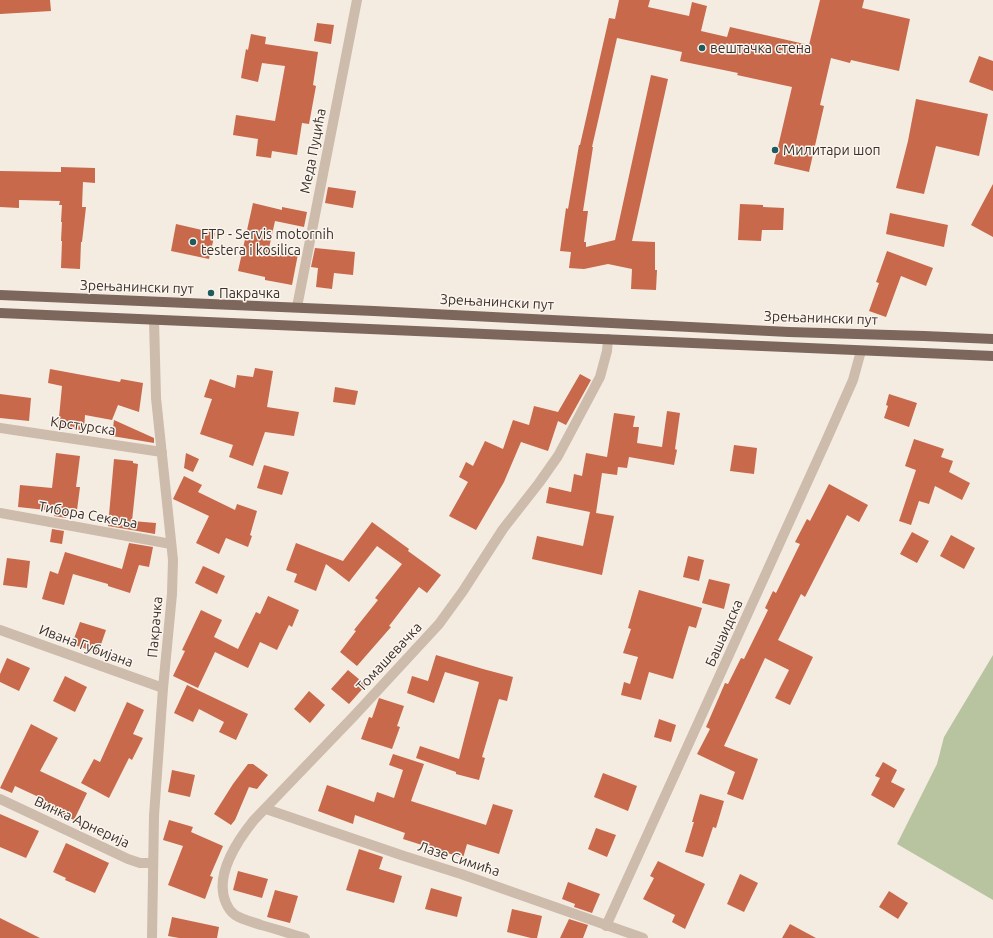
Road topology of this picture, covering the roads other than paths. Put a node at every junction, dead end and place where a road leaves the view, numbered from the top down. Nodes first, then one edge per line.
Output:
1 (357, 0) edge
2 (0, 295) edge
3 (297, 307) junction
4 (0, 313) edge
5 (154, 320) junction
6 (608, 339) junction
7 (993, 339) edge
8 (861, 350) junction
9 (993, 356) edge
10 (0, 428) edge
11 (162, 452) junction
12 (0, 513) edge
13 (171, 544) junction
14 (0, 630) edge
15 (163, 688) junction
16 (0, 799) edge
17 (266, 809) junction
18 (153, 863) junction
19 (606, 926) junction
20 (152, 938) edge
21 (305, 938) edge
22 (643, 938) edge

1 - 3 street, Меда Пуцића
2 - 3 main road, Зрењанински пут
3 - 7 main road, Зрењанински пут
4 - 5 main road
5 - 6 main road
5 - 11 street, Пакрачка
6 - 8 main road
6 - 17 street, Томашевачка
8 - 9 main road
8 - 19 street, Башаидска
10 - 11 street, Крстурска
11 - 13 street, Пакрачка
12 - 13 street, Тибора Секеља
13 - 15 street, Пакрачка
14 - 15 street, Ивана Губијана
15 - 18 street, Пакрачка
16 - 18 street, Винка Арнерија
17 - 19 street, Лазе Симића
17 - 21 street, Томашевачка
18 - 20 street, Пакрачка
19 - 22 street, Лазе Симића

